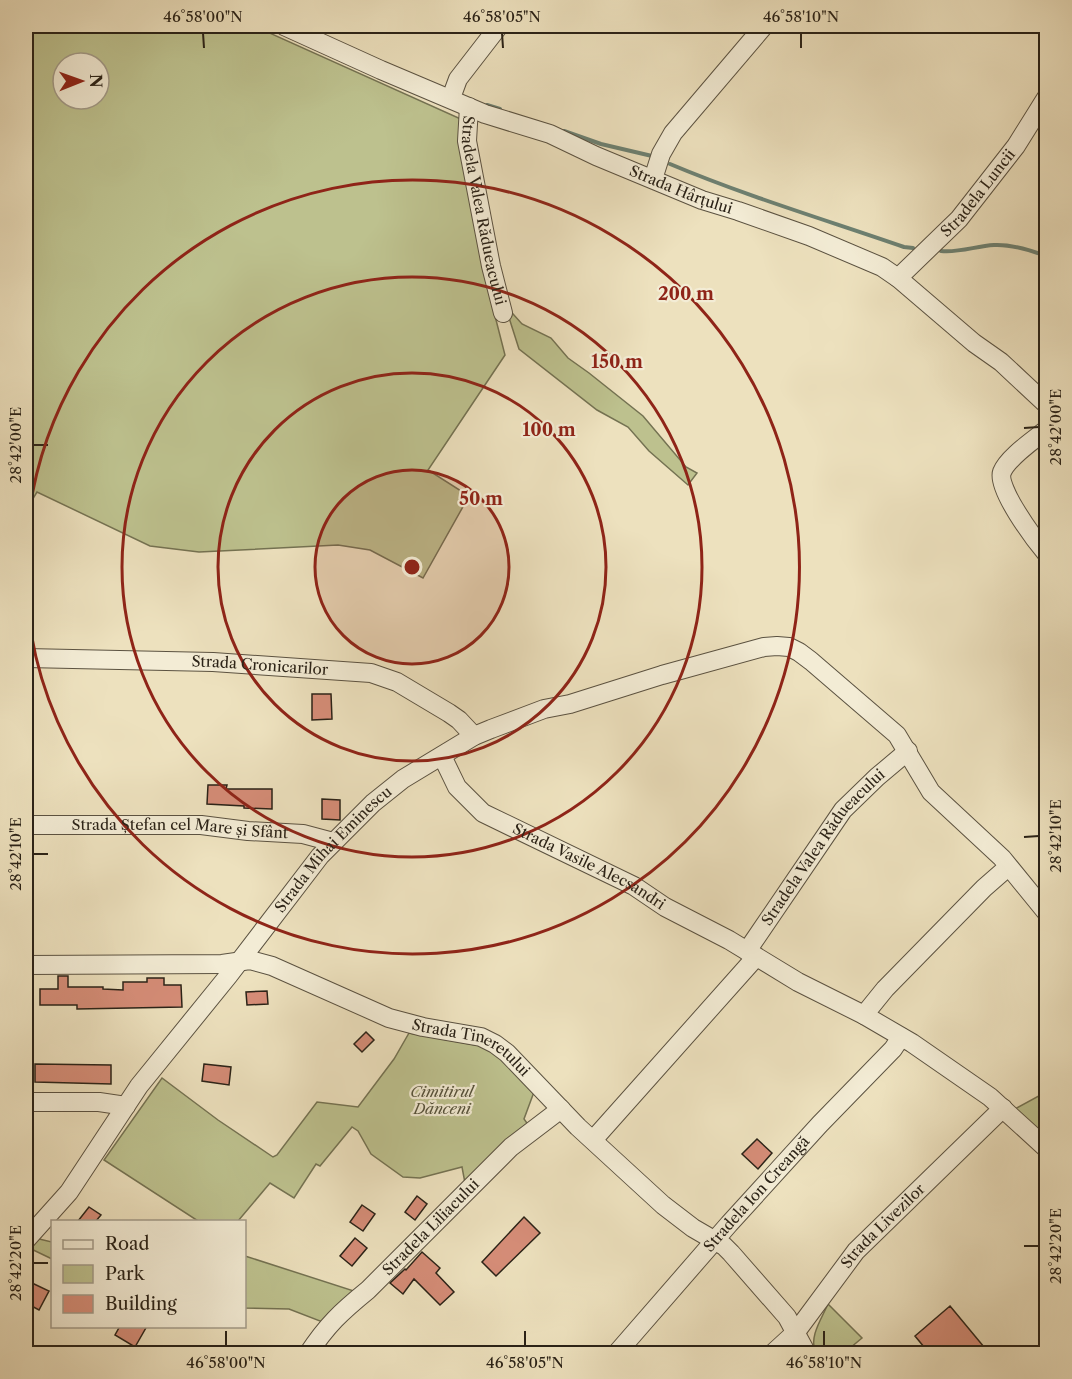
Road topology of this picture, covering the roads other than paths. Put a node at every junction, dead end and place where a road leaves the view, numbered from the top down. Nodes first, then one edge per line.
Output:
1 (284, 26) edge
2 (499, 26) edge
3 (764, 26) edge
4 (451, 98) junction
5 (1047, 98) edge
6 (470, 107) junction
7 (653, 179) junction
8 (898, 278) junction
9 (503, 313) dead end
10 (1047, 404) edge
11 (1047, 430) edge
12 (1047, 553) edge
13 (26, 658) edge
14 (474, 736) junction
15 (908, 751) junction
16 (442, 756) junction
17 (26, 825) edge
18 (333, 842) junction
19 (1008, 867) junction
20 (1047, 912) edge
21 (751, 954) junction
22 (240, 961) junction
23 (26, 965) edge
24 (864, 1015) junction
25 (901, 1037) junction
26 (26, 1102) edge
27 (126, 1107) junction
28 (1003, 1108) junction
29 (561, 1109) junction
30 (593, 1140) junction
31 (1047, 1148) edge
32 (26, 1240) edge
33 (714, 1240) junction
34 (796, 1332) junction
35 (308, 1353) edge
36 (616, 1353) edge
37 (772, 1353) edge
38 (807, 1353) edge

1 - 4 street, Strada Hârțului
2 - 4 street
3 - 7 street
4 - 6 street, Strada Hârțului
5 - 8 street, Stradela Luncii
6 - 7 street, Strada Hârțului
6 - 9 street, Stradela Valea Rădueacului
7 - 8 street, Strada Hârțului
8 - 10 street, Strada Hârțului
11 - 12 street
13 - 14 street, Strada Cronicarilor
14 - 15 street, Strada Mihai Eminescu
14 - 16 street, Strada Mihai Eminescu
15 - 19 street
15 - 21 street, Stradela Valea Rădueacului
16 - 18 street, Strada Mihai Eminescu
16 - 21 street, Strada Vasile Alecsandri
17 - 18 street, Strada Ștefan cel Mare și Sfânt
18 - 22 street, Strada Mihai Eminescu
19 - 20 street
19 - 24 street
21 - 24 street, Strada Vasile Alecsandri
21 - 30 street
22 - 23 street, Strada Tineretului
22 - 27 street, Strada Mihai Eminescu
22 - 29 street, Strada Tineretului
24 - 25 street, Strada Vasile Alecsandri
25 - 28 street, Strada Vasile Alecsandri
25 - 33 street, Stradela Ion Creangă
26 - 27 street
27 - 32 street, Strada Mihai Eminescu
28 - 31 street, Strada Vasile Alecsandri
28 - 34 street, Strada Livezilor
29 - 30 street, Strada Tineretului
29 - 35 street, Stradela Liliacului
30 - 33 street, Strada Tineretului
33 - 34 street, Strada Tineretului
33 - 36 street, Stradela Ion Creangă
34 - 37 street, Strada Livezilor
34 - 38 street, Strada Tineretului

